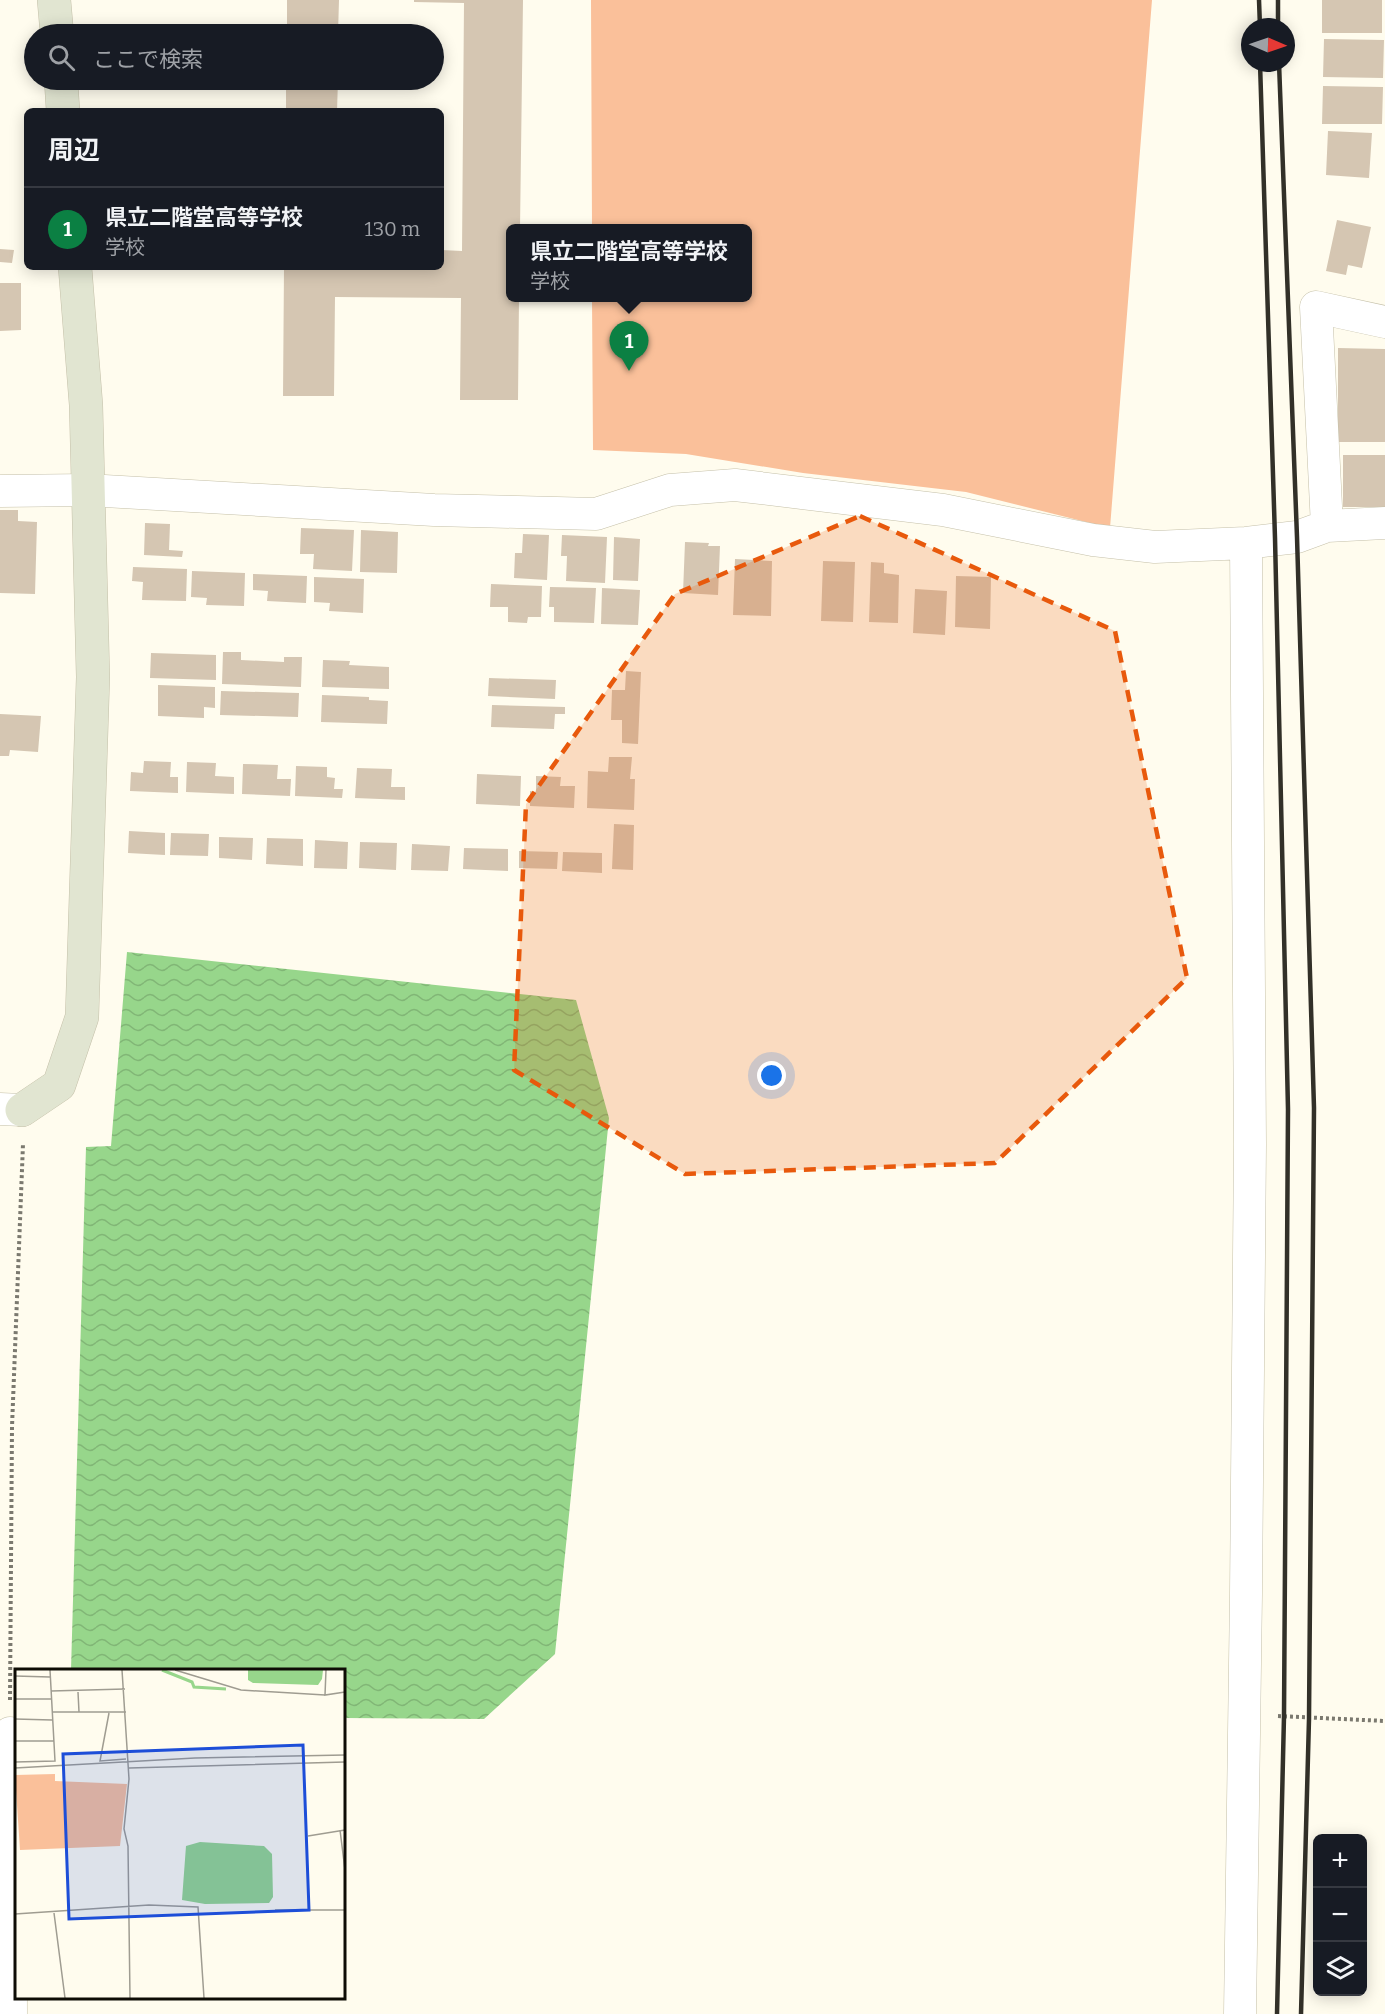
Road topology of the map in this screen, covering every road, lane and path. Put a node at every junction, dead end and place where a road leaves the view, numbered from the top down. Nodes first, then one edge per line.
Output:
1 (54, 0) edge
2 (56, 24) edge
3 (62, 90) edge
4 (63, 108) edge
5 (75, 270) edge
6 (1385, 322) edge
7 (87, 490) junction
8 (0, 491) edge
9 (1385, 523) edge
10 (1326, 526) junction
11 (1246, 543) junction
12 (11, 1110) edge
13 (1244, 1714) junction
14 (1385, 1721) edge
15 (10, 1733) joint
16 (11, 2014) edge
17 (1240, 2014) edge

1 - 2 street
3 - 4 street
5 - 7 street
6 - 10 street
7 - 8 street
7 - 11 street
7 - 12 street
9 - 10 street
10 - 11 street
11 - 13 street
12 - 15 path
13 - 14 path
13 - 17 street
15 - 16 street

